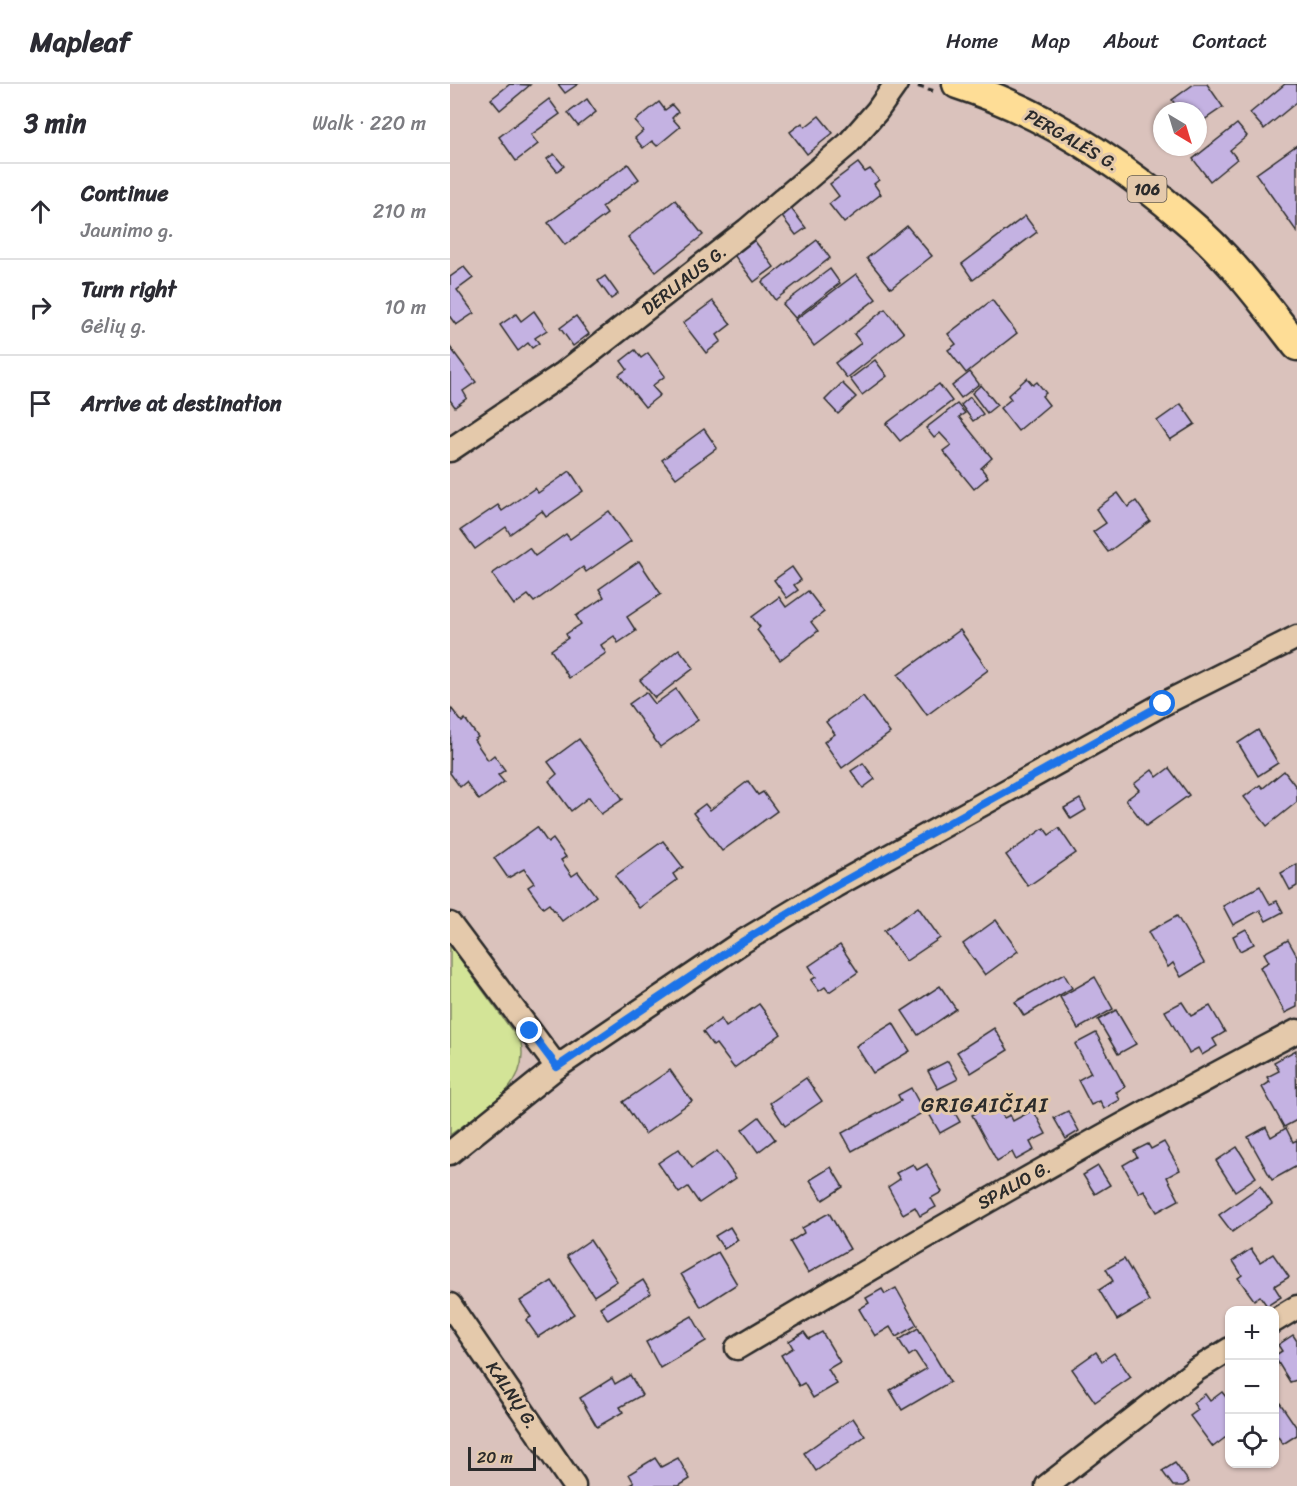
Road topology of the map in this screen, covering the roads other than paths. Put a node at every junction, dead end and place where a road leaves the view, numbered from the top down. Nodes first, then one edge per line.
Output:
1 (895, 86) edge
2 (946, 88) edge
3 (1297, 346) edge
4 (450, 450) edge
5 (1297, 637) edge
6 (450, 924) edge
7 (1297, 1031) edge
8 (557, 1067) junction
9 (450, 1153) edge
10 (450, 1305) edge
11 (1297, 1307) edge
12 (1279, 1318) edge
13 (737, 1348) dead end
14 (1225, 1352) edge
15 (574, 1486) edge
16 (1047, 1486) edge

1 - 4 street, DERLIAUS G.
2 - 3 main road, PERGALĖS G. / 106
5 - 8 street
6 - 8 street
7 - 13 street, SPALIO G.
8 - 9 street
10 - 15 street, KALNŲ G.
11 - 12 street
14 - 16 street

